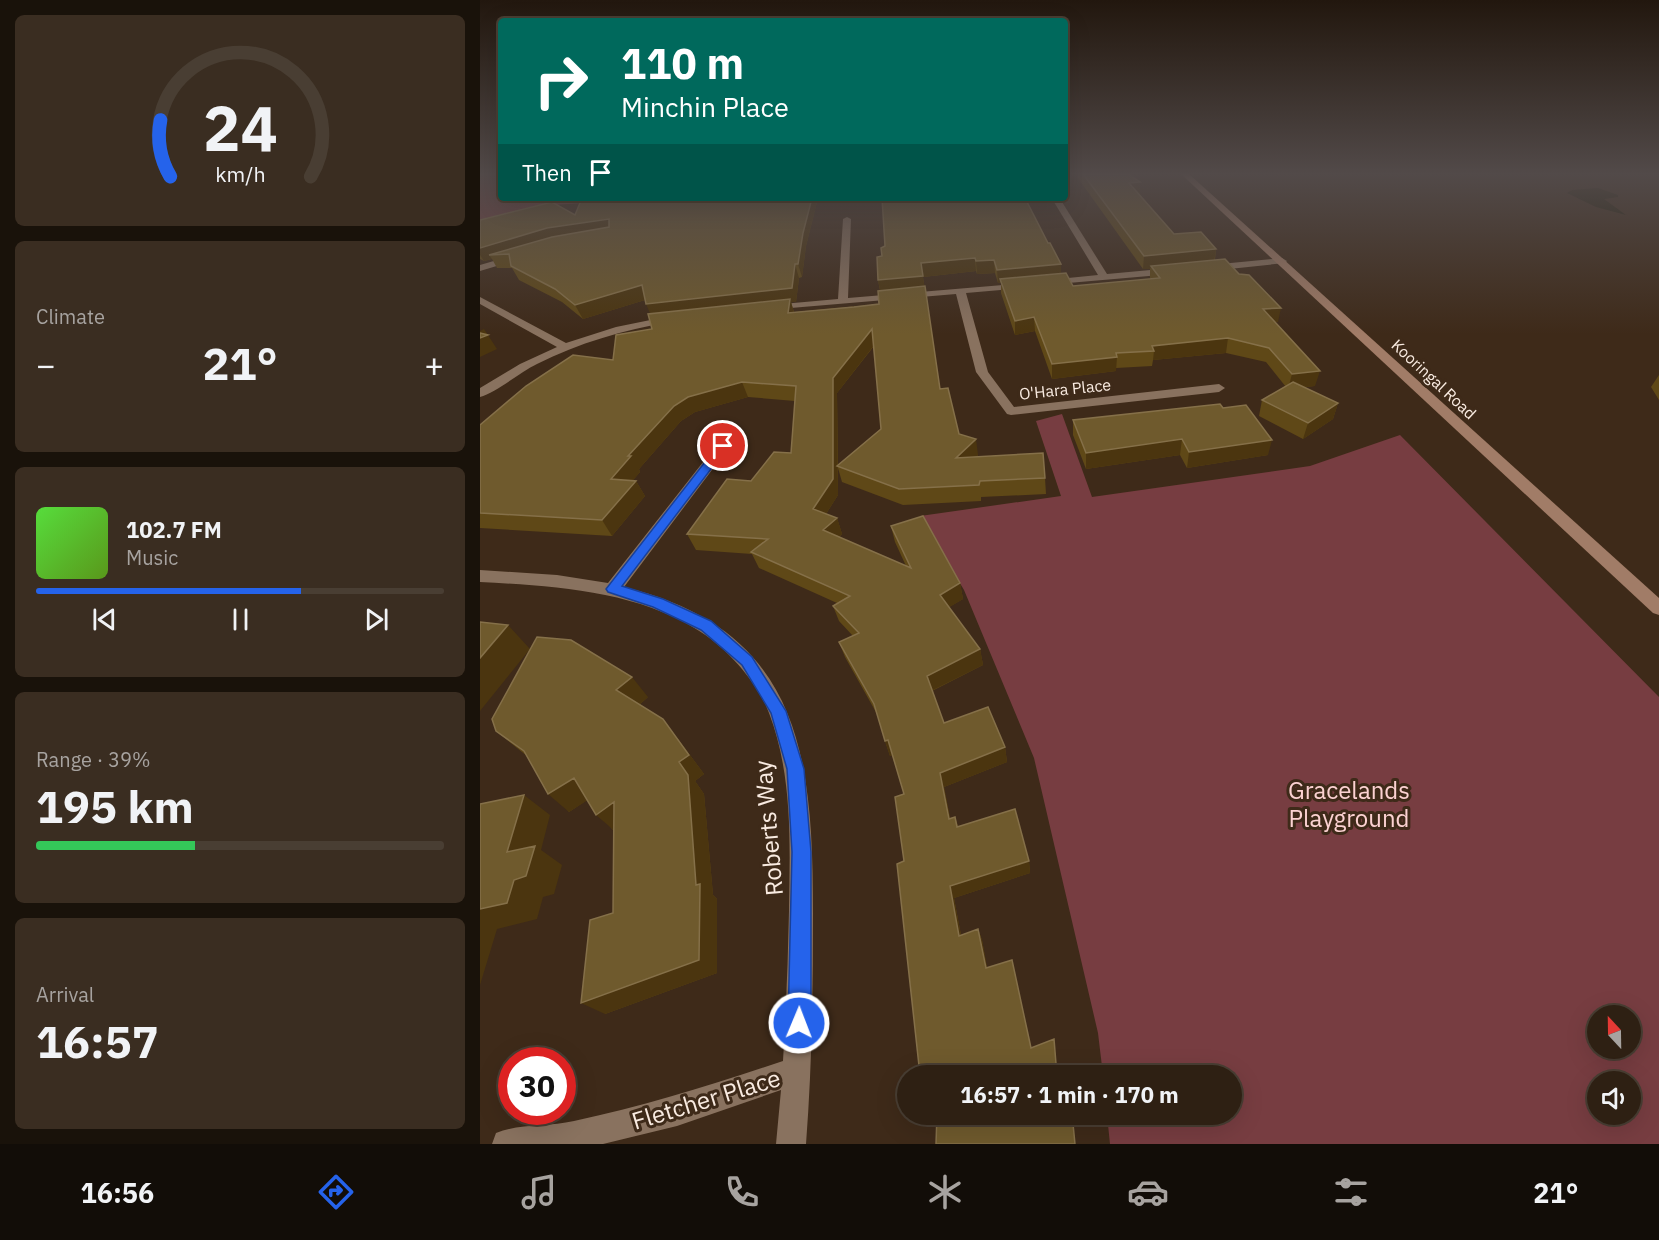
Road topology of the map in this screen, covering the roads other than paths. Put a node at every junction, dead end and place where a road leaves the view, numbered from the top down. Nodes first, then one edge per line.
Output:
1 (847, 227) edge
2 (1073, 227) edge
3 (1245, 227) edge
4 (528, 254) edge
5 (1282, 261) junction
6 (480, 268) edge
7 (1199, 269) edge
8 (1187, 270) edge
9 (1104, 278) junction
10 (960, 291) junction
11 (480, 300) edge
12 (843, 302) junction
13 (759, 309) edge
14 (677, 318) edge
15 (566, 347) junction
16 (1219, 388) dead end
17 (480, 393) edge
18 (723, 446) dead end
19 (480, 576) edge
20 (613, 589) junction
21 (1659, 608) edge
22 (798, 1070) junction
23 (507, 1144) edge
24 (791, 1144) edge

1 - 12 street
2 - 9 street
3 - 5 main road, Kooringal Road
4 - 6 street
5 - 7 street
5 - 21 main road, Kooringal Road
8 - 9 street
9 - 10 street
10 - 12 street
10 - 16 street, O'Hara Place
11 - 15 street
12 - 13 street
14 - 15 street
15 - 17 street
18 - 20 street
19 - 20 street, Roberts Way
20 - 22 street, Roberts Way
22 - 23 street, Fletcher Place
22 - 24 street, Roberts Way

